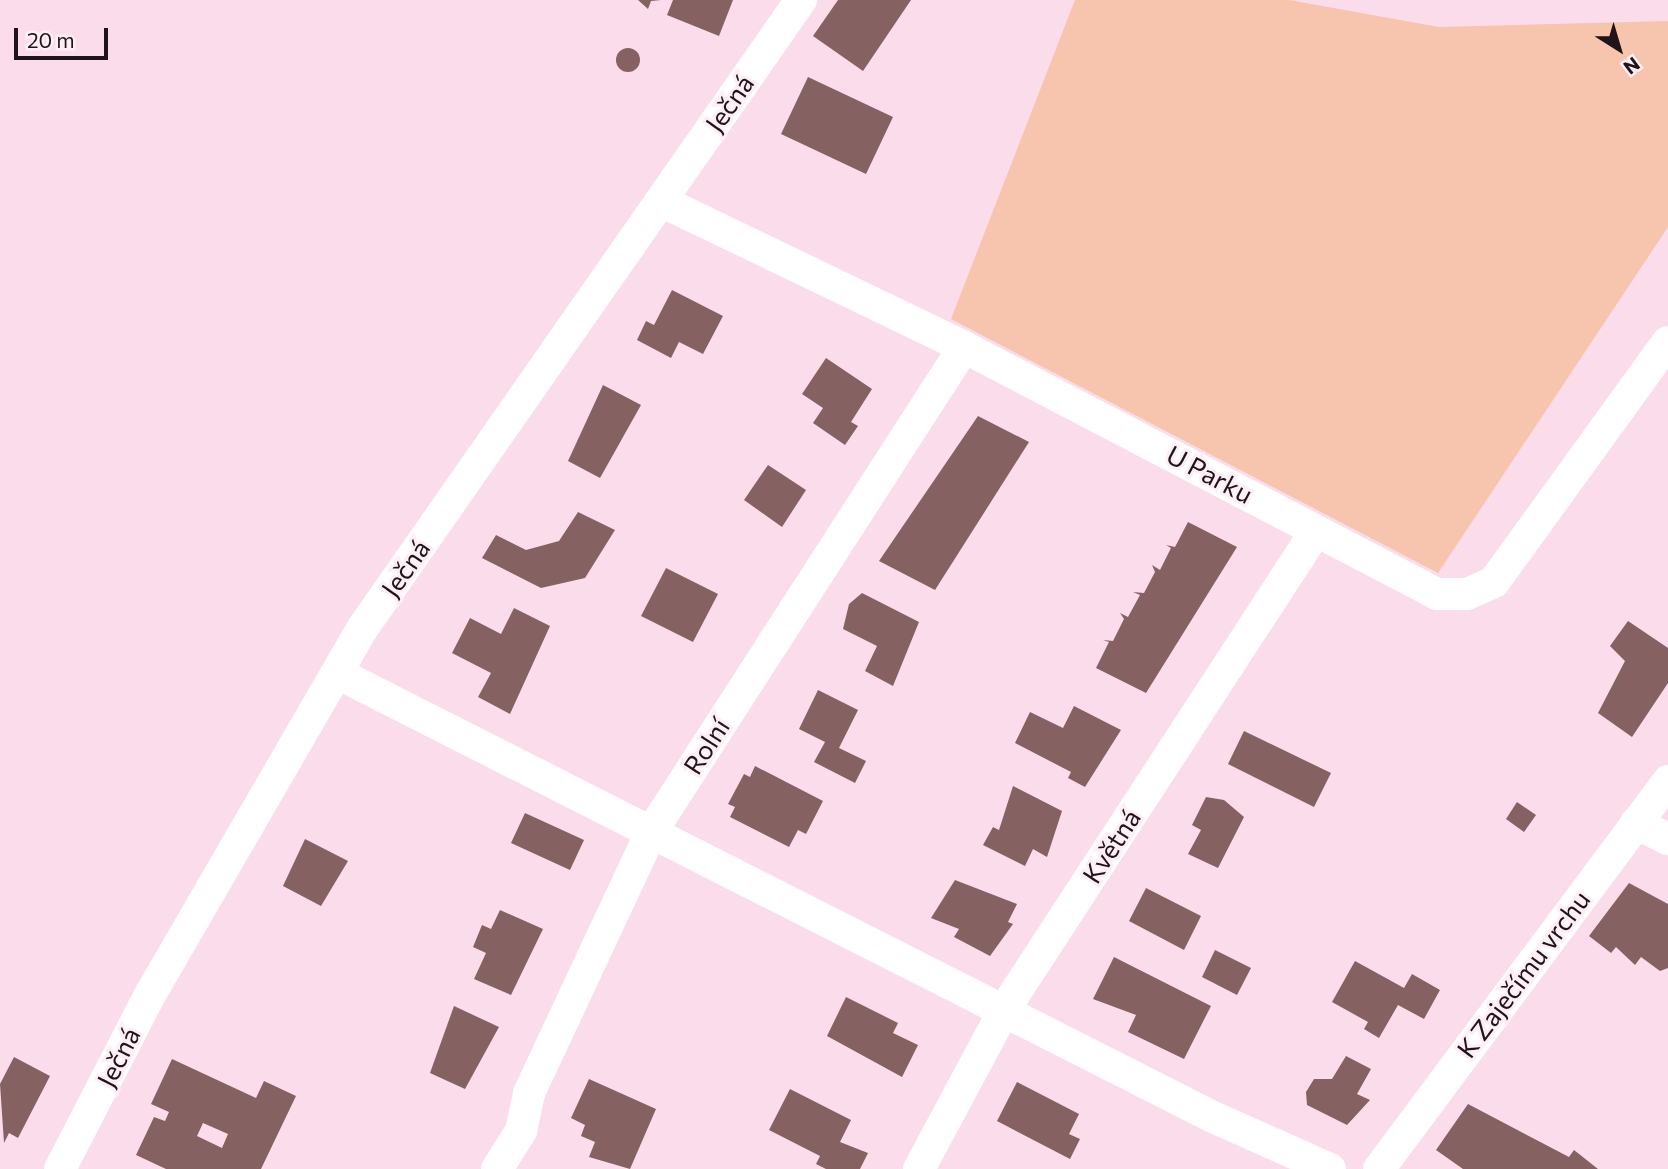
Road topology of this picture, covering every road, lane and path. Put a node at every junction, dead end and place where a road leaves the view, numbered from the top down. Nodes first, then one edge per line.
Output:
1 (801, 0) edge
2 (661, 201) junction
3 (1668, 342) edge
4 (964, 347) junction
5 (1316, 531) junction
6 (337, 673) junction
7 (1668, 781) edge
8 (1636, 823) junction
9 (652, 831) junction
10 (1668, 839) edge
11 (1006, 1007) junction
12 (60, 1169) edge
13 (497, 1169) edge
14 (919, 1169) edge
15 (1330, 1169) edge
16 (1379, 1169) edge

1 - 2 street, Ječná
2 - 4 street, U Parku
2 - 6 street, Ječná
3 - 5 street, U Parku
4 - 5 street, U Parku
4 - 9 street, Rolní
5 - 11 street, Květná
6 - 9 street
6 - 12 street, Ječná
7 - 8 street, K Zaječímu vrchu
8 - 10 street
8 - 16 street, K Zaječímu vrchu
9 - 11 street
9 - 13 street, Rolní
11 - 14 street, Květná
11 - 15 street

